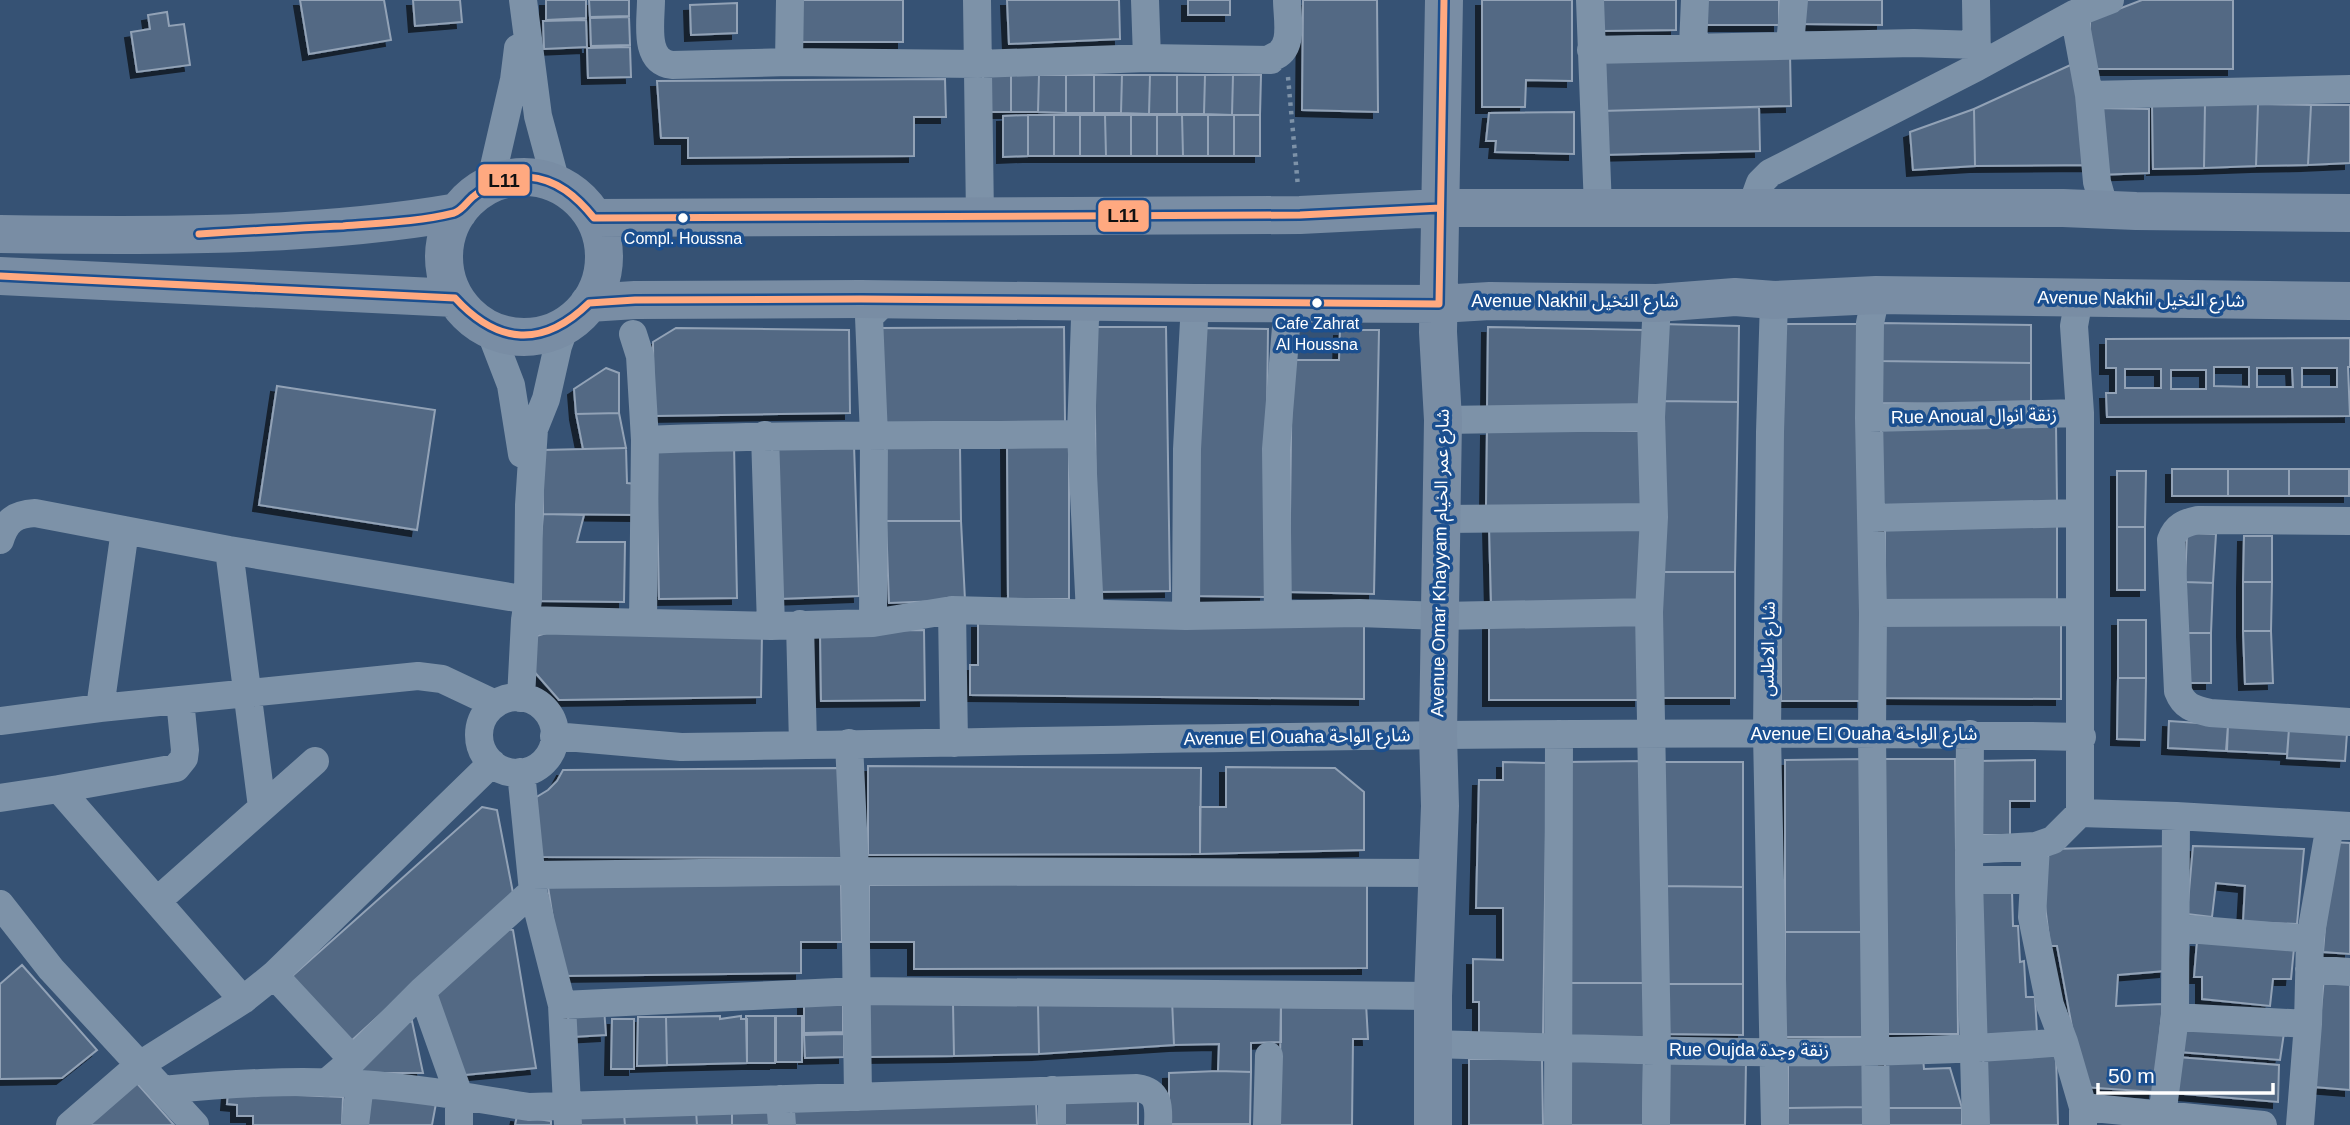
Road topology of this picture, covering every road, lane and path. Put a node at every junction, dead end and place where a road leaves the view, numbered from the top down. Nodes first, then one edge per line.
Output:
1 (651, 0) edge
2 (790, 0) edge
3 (977, 0) edge
4 (1145, 0) edge
5 (1287, 0) edge
6 (1444, 0) edge
7 (1590, 0) edge
8 (1695, 0) edge
9 (1794, 0) edge
10 (1976, 0) edge
11 (2110, 0) edge
12 (523, 3) edge
13 (2074, 15) junction
14 (1790, 45) junction
15 (1693, 46) junction
16 (1286, 48) junction
17 (1591, 50) junction
18 (1977, 56) junction
19 (1147, 58) junction
20 (789, 62) junction
21 (978, 64) junction
22 (2350, 89) edge
23 (2089, 95) junction
24 (555, 183) junction
25 (490, 184) junction
26 (1762, 207) junction
27 (1440, 208) junction
28 (1598, 208) junction
29 (2105, 210) junction
30 (457, 212) junction
31 (2350, 213) edge
32 (1300, 215) junction
33 (980, 216) junction
34 (594, 218) junction
35 (0, 234) edge
36 (0, 276) edge
37 (1876, 295) junction
38 (456, 298) junction
39 (2079, 298) junction
40 (886, 300) junction
41 (1774, 300) junction
42 (1092, 302) junction
43 (2350, 302) edge
44 (1195, 303) junction
45 (1288, 303) junction
46 (1657, 303) junction
47 (1438, 304) junction
48 (578, 314) junction
49 (489, 328) junction
50 (633, 334) dead end
51 (2080, 414) junction
52 (1651, 417) junction
53 (1869, 418) junction
54 (1443, 420) junction
55 (1081, 434) junction
56 (765, 435) junction
57 (874, 436) junction
58 (645, 440) junction
59 (529, 505) junction
60 (2080, 513) junction
61 (1654, 517) junction
62 (1871, 518) junction
63 (1442, 519) junction
64 (2350, 521) edge
65 (125, 530) junction
66 (0, 540) edge
67 (229, 550) junction
68 (527, 610) junction
69 (952, 610) junction
70 (1649, 612) junction
71 (2080, 612) junction
72 (1090, 613) junction
73 (1278, 613) junction
74 (1873, 613) junction
75 (1186, 616) junction
76 (1441, 616) junction
77 (643, 622) junction
78 (873, 623) junction
79 (800, 624) junction
80 (771, 626) junction
81 (248, 693) junction
82 (180, 700) junction
83 (508, 701) junction
84 (100, 708) junction
85 (0, 721) edge
86 (2350, 722) edge
87 (1872, 733) junction
88 (1559, 734) junction
89 (1652, 734) junction
90 (1767, 734) junction
91 (1970, 734) junction
92 (1438, 735) junction
93 (554, 736) junction
94 (2082, 737) junction
95 (849, 743) junction
96 (954, 743) junction
97 (803, 745) junction
98 (315, 761) dead end
99 (492, 764) junction
100 (521, 772) junction
101 (59, 789) junction
102 (0, 798) edge
103 (262, 807) junction
104 (2080, 813) junction
105 (2176, 816) junction
106 (2340, 826) edge
107 (2036, 846) junction
108 (1969, 850) junction
109 (855, 871) junction
110 (1436, 873) junction
111 (1969, 880) junction
112 (2034, 880) junction
113 (533, 883) junction
114 (157, 901) junction
115 (0, 904) edge
116 (2176, 928) junction
117 (2310, 939) junction
118 (2309, 969) junction
119 (2350, 972) edge
120 (274, 975) junction
121 (422, 991) junction
122 (858, 991) junction
123 (1433, 996) junction
124 (243, 1000) junction
125 (562, 1005) junction
126 (2175, 1017) junction
127 (2308, 1024) junction
128 (2064, 1042) junction
129 (1434, 1044) junction
130 (1559, 1048) junction
131 (1657, 1049) junction
132 (1875, 1050) junction
133 (1972, 1050) junction
134 (1775, 1051) junction
135 (1269, 1056) dead end
136 (138, 1066) junction
137 (356, 1072) junction
138 (162, 1090) junction
139 (1052, 1090) junction
140 (459, 1095) junction
141 (858, 1097) junction
142 (781, 1112) edge
143 (567, 1115) edge
144 (2083, 1116) edge
145 (2162, 1116) junction
146 (70, 1125) edge
147 (195, 1125) edge
148 (355, 1125) edge
149 (459, 1125) edge
150 (1052, 1125) edge
151 (1158, 1125) edge
152 (1267, 1125) edge
153 (1433, 1125) edge
154 (1558, 1125) edge
155 (1656, 1125) edge
156 (1775, 1125) edge
157 (1876, 1125) edge
158 (1976, 1125) edge
159 (2263, 1125) edge
160 (2300, 1125) edge

1 - 20 street
2 - 20 street
3 - 21 street
4 - 19 street
5 - 16 street
6 - 27 street, Avenue Omar Khayyam شارع عمر الخيام
7 - 17 street
8 - 15 street
9 - 14 street
10 - 18 street
11 - 13 street
12 - 24 street
12 - 25 street
13 - 18 street
13 - 23 street
14 - 15 street
14 - 18 street
15 - 17 street
16 - 19 street
16 - 32 path
17 - 28 street
18 - 26 street
19 - 21 street
20 - 21 street
21 - 33 street
22 - 23 street
23 - 29 street
24 - 25 street
24 - 34 street
25 - 30 street
26 - 28 street
26 - 29 street
27 - 28 street
27 - 32 street
27 - 47 street, Avenue Omar Khayyam شارع عمر الخيام
29 - 31 street
30 - 35 street
30 - 38 street
32 - 33 street
33 - 34 street
34 - 48 street
36 - 38 street
37 - 39 street, Avenue Nakhil شارع النخيل
37 - 41 street, Avenue Nakhil شارع النخيل
37 - 53 street
38 - 49 street
39 - 43 street, Avenue Nakhil شارع النخيل
39 - 51 street
40 - 42 street, Avenue Nakhil شارع النخيل
40 - 48 street, Avenue Nakhil شارع النخيل
40 - 57 street
41 - 46 street, Avenue Nakhil شارع النخيل
41 - 90 street, شارع الاطلس
42 - 44 street, Avenue Nakhil شارع النخيل
42 - 55 street
44 - 45 street, Avenue Nakhil شارع النخيل
44 - 75 street
45 - 47 street, Avenue Nakhil شارع النخيل
45 - 73 street
46 - 47 street, Avenue Nakhil شارع النخيل
46 - 52 street
47 - 54 street, Avenue Omar Khayyam شارع عمر الخيام
48 - 49 street
48 - 59 street
49 - 59 street
50 - 58 street
51 - 53 street, Rue Anoual زنقة انوال
51 - 60 street
52 - 54 street
52 - 61 street
53 - 62 street
54 - 63 street, Avenue Omar Khayyam شارع عمر الخيام
55 - 57 street
55 - 72 street
56 - 57 street
56 - 58 street
56 - 80 street
57 - 78 street
58 - 77 street
59 - 68 street
60 - 62 street
60 - 71 street
61 - 63 street
61 - 70 street
62 - 74 street
63 - 76 street, Avenue Omar Khayyam شارع عمر الخيام
64 - 86 street
65 - 66 street
65 - 67 street
65 - 84 street
67 - 68 street
67 - 81 street
68 - 77 street
68 - 83 street
69 - 72 street
69 - 78 street
69 - 96 street
70 - 76 street
70 - 89 street
71 - 74 street
71 - 94 street
72 - 75 street
73 - 75 street
73 - 76 street
74 - 87 street
76 - 92 street, Avenue Omar Khayyam شارع عمر الخيام
77 - 80 street
78 - 79 street
79 - 80 street
79 - 97 street
81 - 82 street
81 - 83 street
81 - 103 street
82 - 84 street
82 - 101 street
83 - 93 street
83 - 99 street
84 - 85 street
87 - 90 street, Avenue El Ouaha شارع الواحة
87 - 91 street, Avenue El Ouaha شارع الواحة
87 - 132 street
88 - 89 street, Avenue El Ouaha شارع الواحة
88 - 92 street, Avenue El Ouaha شارع الواحة
88 - 130 street
89 - 90 street, Avenue El Ouaha شارع الواحة
89 - 131 street
90 - 134 street, شارع الاطلس
91 - 94 street, Avenue El Ouaha شارع الواحة
91 - 108 street
92 - 96 street, Avenue El Ouaha شارع الواحة
92 - 110 street, Avenue Omar Khayyam شارع عمر الخيام
93 - 97 street, Avenue El Ouaha شارع الواحة
93 - 100 street
94 - 104 street
95 - 96 street, Avenue El Ouaha شارع الواحة
95 - 97 street, Avenue El Ouaha شارع الواحة
95 - 109 street
98 - 103 street
99 - 100 street
99 - 120 street
100 - 113 street
101 - 102 street
101 - 114 street
103 - 114 street
104 - 105 street
104 - 107 street
105 - 106 street
105 - 116 street
106 - 117 street
107 - 108 street
107 - 112 street
108 - 111 street
109 - 110 street
109 - 113 street
109 - 122 street
110 - 123 street, Avenue Omar Khayyam شارع عمر الخيام
111 - 112 street
111 - 133 street
112 - 128 street
113 - 121 street
113 - 125 street
114 - 124 street
115 - 136 street
116 - 117 street
116 - 126 street
117 - 118 street
118 - 119 street
118 - 127 street
120 - 124 street
120 - 137 street
121 - 137 street
121 - 140 street
122 - 123 street
122 - 125 street
122 - 141 street
123 - 129 street, Avenue Omar Khayyam شارع عمر الخيام
124 - 136 street
125 - 143 street
126 - 127 street
126 - 145 street
127 - 160 street
128 - 133 street, Rue Oujda زنقة وجدة
128 - 144 street
129 - 130 street, Rue Oujda زنقة وجدة
129 - 153 street, Avenue Omar Khayyam شارع عمر الخيام
130 - 131 street, Rue Oujda زنقة وجدة
130 - 154 street
131 - 134 street, Rue Oujda زنقة وجدة
131 - 155 street
132 - 133 street, Rue Oujda زنقة وجدة
132 - 134 street, Rue Oujda زنقة وجدة
132 - 157 street
133 - 158 street
134 - 156 street, شارع الاطلس
135 - 152 street
136 - 138 street
136 - 146 street
137 - 138 street
137 - 140 street
137 - 148 street
138 - 147 street
139 - 141 street
139 - 150 street
139 - 151 street
140 - 143 street
140 - 149 street
141 - 142 street
142 - 143 street
144 - 145 street
145 - 159 street

